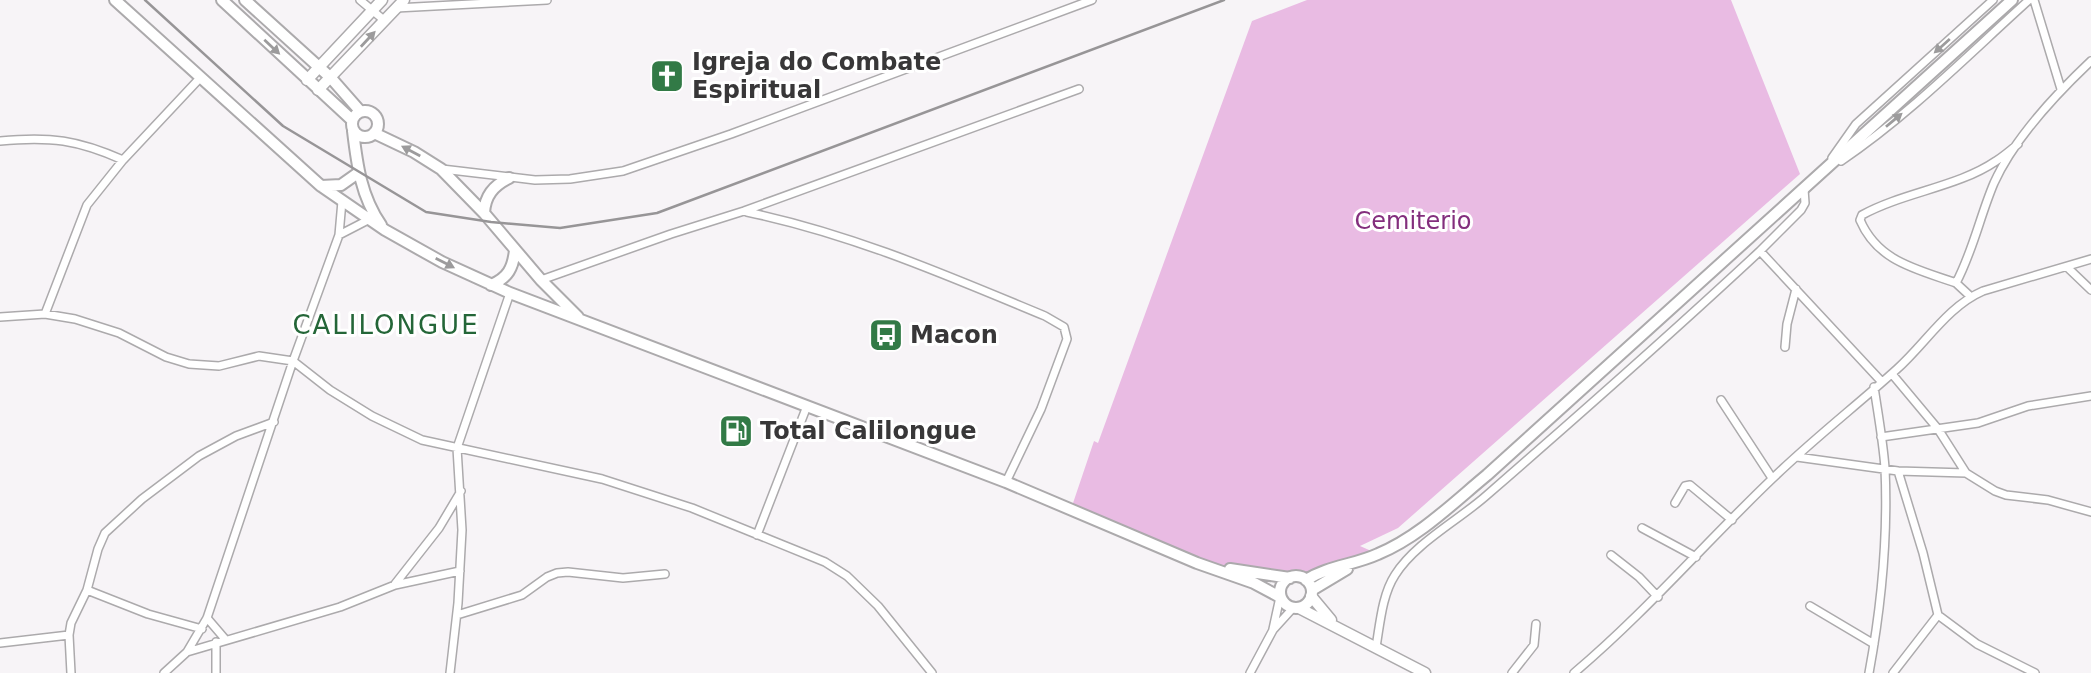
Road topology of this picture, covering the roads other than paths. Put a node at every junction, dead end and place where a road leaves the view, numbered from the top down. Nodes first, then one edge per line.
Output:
1 (115, 0) edge
2 (222, 0) edge
3 (245, 0) edge
4 (360, 0) edge
5 (382, 0) edge
6 (404, 0) edge
7 (547, 0) edge
8 (1993, 0) edge
9 (2012, 0) edge
10 (2032, 0) edge
11 (491, 1) edge
12 (1088, 1) edge
13 (396, 8) junction
14 (256, 10) junction
15 (372, 10) junction
16 (385, 21) junction
17 (246, 22) junction
18 (2091, 61) edge
19 (319, 68) junction
20 (200, 78) junction
21 (331, 78) junction
22 (307, 80) junction
23 (1079, 89) dead end
24 (2061, 89) junction
25 (318, 90) junction
26 (355, 121) junction
27 (374, 133) junction
28 (0, 141) edge
29 (2018, 144) junction
30 (123, 160) junction
31 (441, 169) junction
32 (358, 173) junction
33 (1820, 175) junction
34 (509, 178) junction
35 (321, 186) junction
36 (1804, 189) junction
37 (342, 201) junction
38 (744, 211) junction
39 (484, 214) junction
40 (368, 220) junction
41 (385, 230) junction
42 (339, 235) junction
43 (515, 250) junction
44 (1760, 251) junction
45 (2091, 259) edge
46 (2067, 267) junction
47 (541, 280) junction
48 (1955, 283) junction
49 (491, 285) junction
50 (1796, 289) junction
51 (2091, 290) edge
52 (510, 293) junction
53 (1970, 296) junction
54 (45, 314) junction
55 (0, 317) edge
56 (580, 318) junction
57 (1784, 347) dead end
58 (293, 361) junction
59 (1892, 373) junction
60 (1878, 384) junction
61 (2091, 396) edge
62 (1721, 401) dead end
63 (807, 405) junction
64 (274, 422) junction
65 (1938, 429) junction
66 (1881, 438) junction
67 (457, 448) junction
68 (1797, 457) junction
69 (1885, 469) junction
70 (1898, 471) junction
71 (1966, 473) junction
72 (1772, 478) junction
73 (1006, 482) junction
74 (461, 490) junction
75 (1675, 503) dead end
76 (2091, 512) edge
77 (1732, 520) junction
78 (1642, 528) dead end
79 (757, 535) junction
80 (1611, 555) dead end
81 (1696, 557) junction
82 (1207, 566) junction
83 (460, 571) junction
84 (665, 575) dead end
85 (1290, 578) junction
86 (395, 585) junction
87 (1310, 589) junction
88 (87, 590) junction
89 (1280, 597) junction
90 (1658, 597) junction
91 (1810, 606) dead end
92 (1296, 608) junction
93 (457, 615) junction
94 (1938, 615) junction
95 (207, 618) junction
96 (1536, 624) dead end
97 (1336, 625) junction
98 (202, 629) junction
99 (1273, 630) junction
100 (68, 635) junction
101 (225, 639) junction
102 (216, 642) junction
103 (0, 643) edge
104 (1874, 644) junction
105 (1376, 647) junction
106 (187, 652) junction
107 (71, 673) edge
108 (164, 673) edge
109 (216, 673) edge
110 (450, 673) edge
111 (932, 673) edge
112 (1250, 673) edge
113 (1425, 673) edge
114 (1512, 673) edge
115 (1574, 673) edge
116 (1869, 673) edge
117 (1893, 673) edge
118 (2035, 673) edge

1 - 20 main road
2 - 17 main road
3 - 14 main road
4 - 15 street
5 - 15 street
6 - 13 street
7 - 11 street
8 -> 33 street
9 - 33 main road
10 - 24 street
33 -> 10 street
11 - 13 street
12 - 34 street
13 - 16 street
14 - 17 main road
14 - 19 main road
15 - 16 street
15 - 19 street
21 -> 16 street
17 -> 22 main road
18 - 24 street
19 - 21 main road
19 - 22 street
20 - 30 street
20 - 35 main road
21 - 25 street
21 - 26 main road
22 - 25 main road
23 - 38 street
24 - 29 street
25 - 26 main road
26 - 27 main road
26 - 27 main road
26 - 32 main road
31 -> 27 main road
28 - 30 street
29 - 48 street
29 - 48 street
30 - 54 street
31 - 34 street
31 - 39 main road
32 - 35 main road
32 - 41 main road
33 - 36 main road
34 - 39 main road
35 - 37 main road
36 - 44 street
36 - 87 main road
37 - 40 main road
37 - 42 street
38 - 47 street
38 - 73 street
39 - 43 main road
40 - 41 main road
40 - 42 street
41 -> 49 main road
42 - 58 street
43 - 47 main road
43 - 49 main road
44 - 50 street
44 - 105 street
45 - 46 street
46 - 51 street
46 - 53 street
47 - 56 main road
48 - 53 street
49 - 52 main road
50 - 57 street
50 - 60 street
52 - 56 main road
52 - 67 street
53 - 59 street
54 - 55 street
54 - 58 street
56 - 63 main road
58 - 64 street
58 - 67 street
59 - 60 street
59 - 65 street
60 - 66 street
60 - 68 street
61 - 65 street
62 - 72 street
63 - 73 main road
63 - 79 street
64 - 88 street
64 - 95 street
65 - 66 street
65 - 71 street
66 - 69 street
67 - 74 street
67 - 79 street
68 - 69 street
68 - 72 street
69 - 70 street
69 - 104 street
70 - 71 street
70 - 94 street
71 - 76 street
72 - 77 street
73 - 82 main road
74 - 83 street
74 - 86 street
75 - 77 street
77 - 81 street
78 - 81 street
79 - 111 street
80 - 90 street
81 - 90 street
82 - 85 main road
82 - 89 main road
83 - 86 street
83 - 93 street
84 - 93 street
85 - 87 main road
85 - 89 main road
86 - 101 street
87 - 92 main road
87 - 97 street
88 - 98 street
88 - 100 street
89 - 92 main road
89 - 99 street
90 - 115 street
91 - 104 street
92 - 97 street
92 - 99 street
93 - 110 street
94 - 117 street
94 - 118 street
95 - 98 street
95 - 101 street
96 - 114 street
97 - 105 street
98 - 106 street
99 - 112 street
100 - 103 street
100 - 107 street
101 - 102 street
102 - 106 street
102 - 109 street
104 - 116 street
105 - 113 street
106 - 108 street

